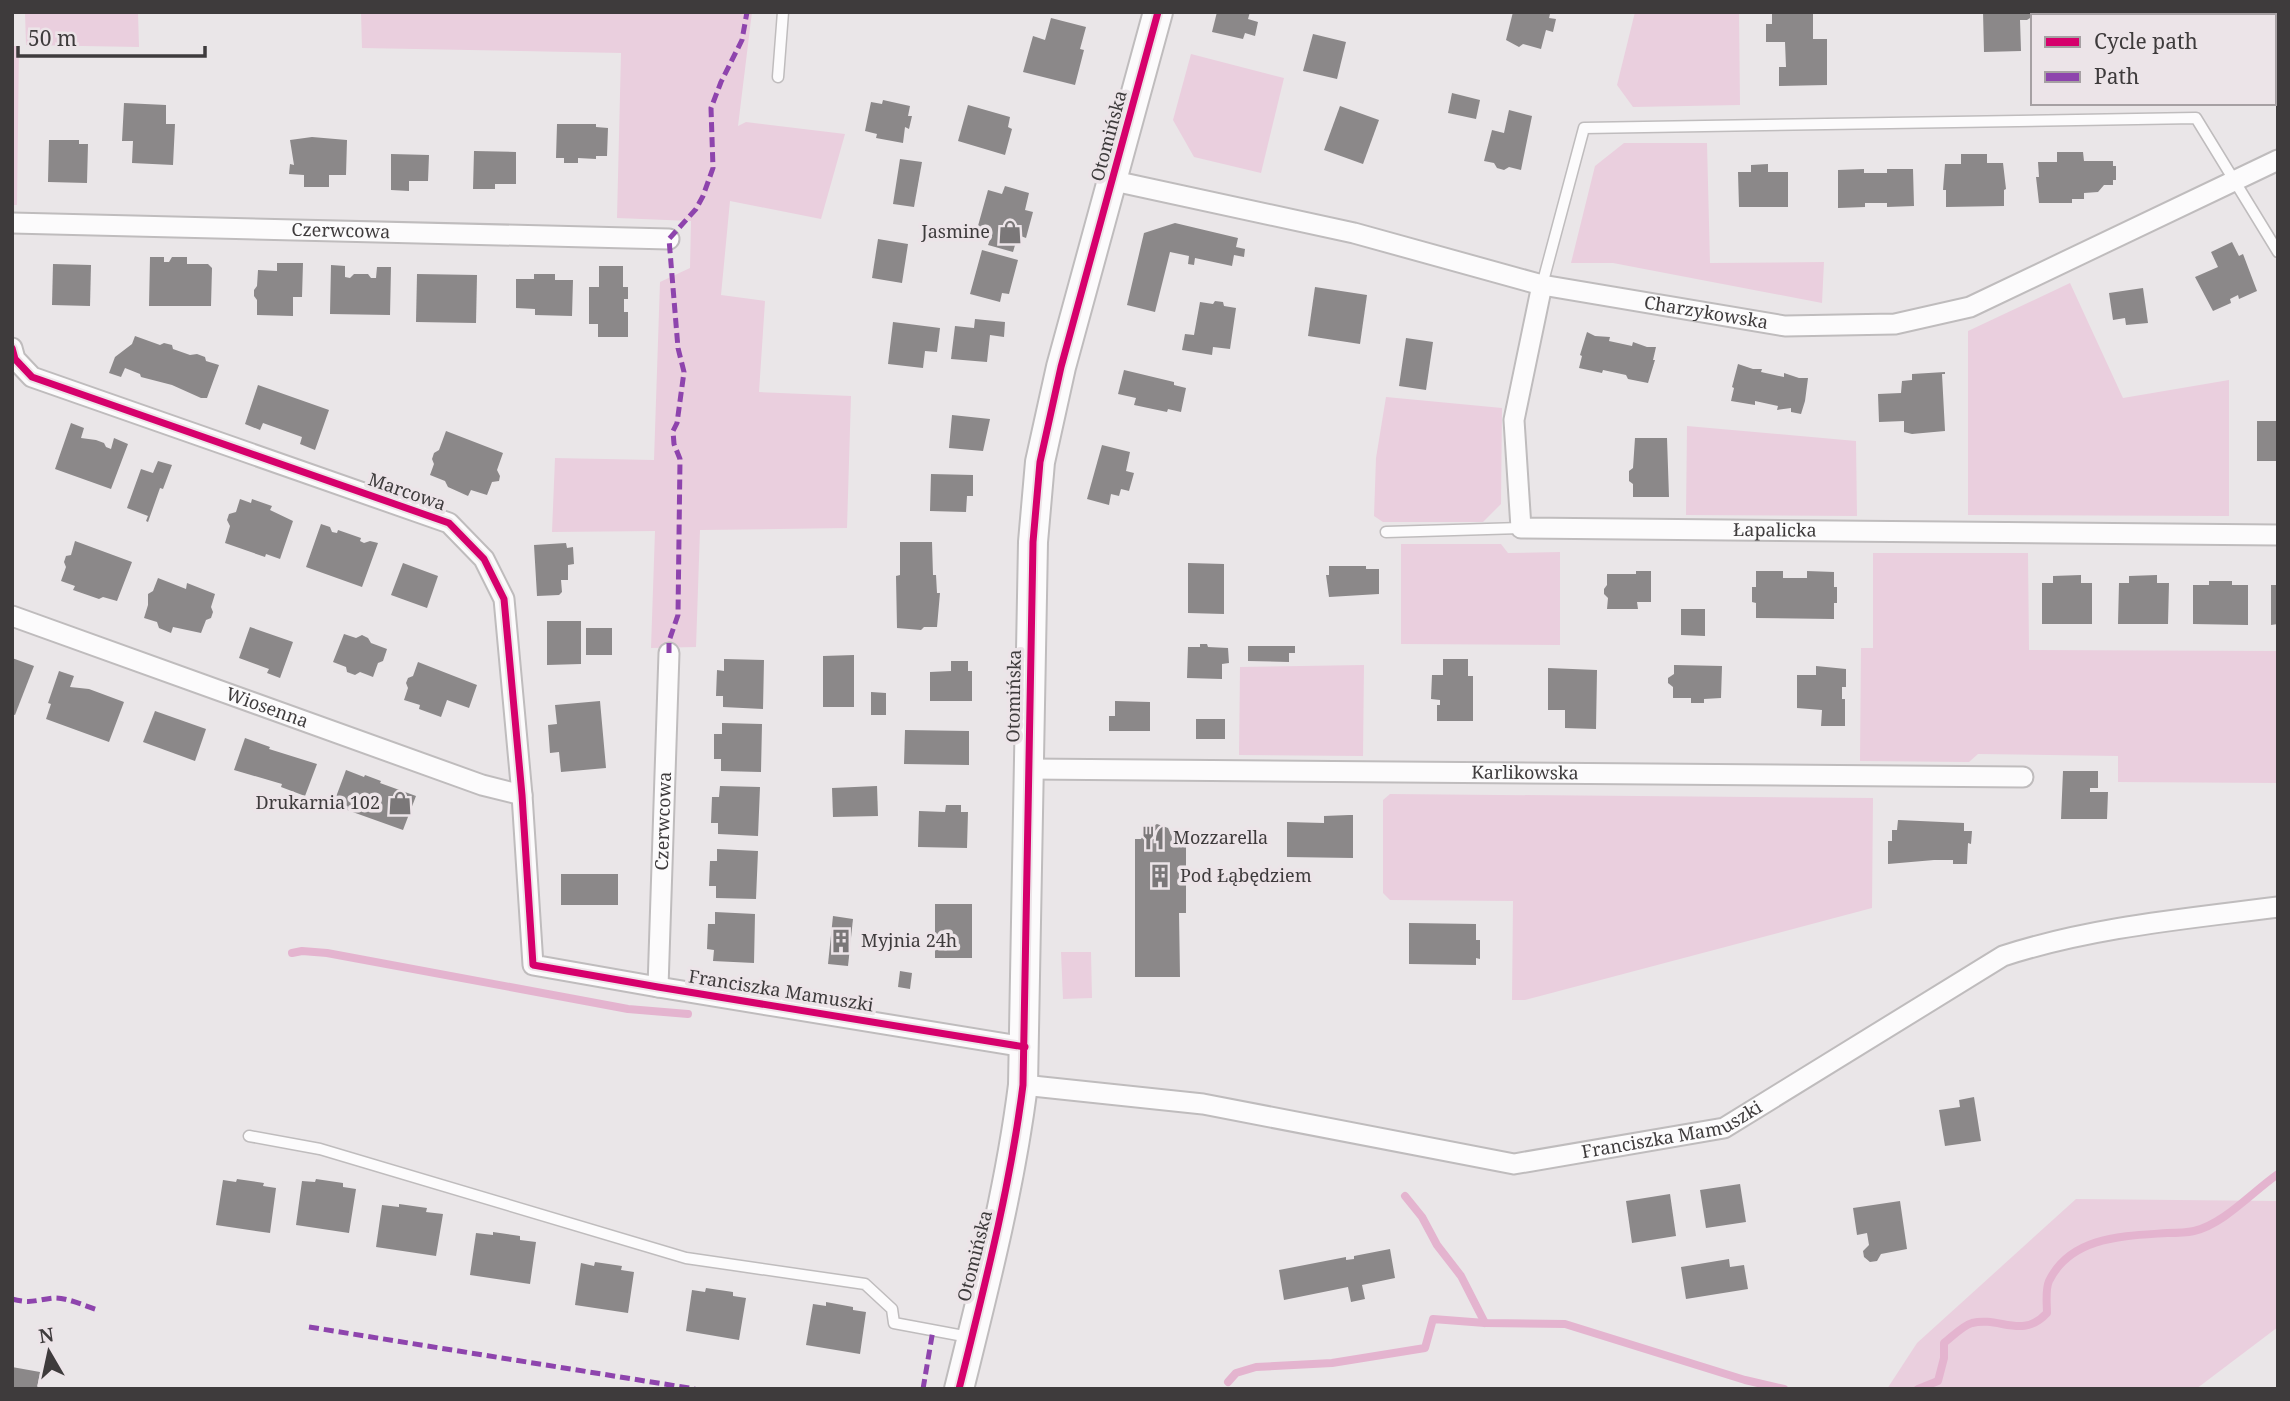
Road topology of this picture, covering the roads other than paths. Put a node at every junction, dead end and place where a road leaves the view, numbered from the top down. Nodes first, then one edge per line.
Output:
1 (783, 12) edge
2 (1158, 12) edge
3 (778, 78) dead end
4 (2278, 160) edge
5 (2235, 179) junction
6 (1114, 181) junction
7 (12, 223) edge
8 (669, 239) dead end
9 (2278, 252) edge
10 (1542, 285) junction
11 (12, 348) edge
12 (1521, 528) junction
13 (1386, 532) dead end
14 (2278, 535) edge
15 (12, 616) edge
16 (669, 653) dead end
17 (1028, 769) junction
18 (2023, 777) dead end
19 (522, 795) junction
20 (2278, 907) edge
21 (533, 965) joint
22 (658, 988) junction
23 (1025, 1046) junction
24 (1023, 1085) junction
25 (249, 1136) dead end
26 (972, 1337) junction
27 (959, 1389) edge

1 - 3 lane
2 - 6 street, Otomińska
4 - 5 street, Charzykowska
5 - 9 lane
5 - 10 street, Charzykowska
5 - 10 lane
6 - 10 street, Charzykowska
6 - 17 street, Otomińska
7 - 8 street, Czerwcowa
10 - 12 street
11 - 19 street, Marcowa
12 - 13 lane
12 - 14 street, Łapalicka
15 - 19 street, Wiosenna
16 - 22 street, Czerwcowa
17 - 18 street, Karlikowska
17 - 23 street, Otomińska
19 - 21 street, Marcowa
20 - 24 street, Franciszka Mamuszki
21 - 22 street, Franciszka Mamuszki
22 - 23 street, Franciszka Mamuszki
23 - 24 street, Otomińska
24 - 26 street, Otomińska
25 - 26 lane
26 - 27 street, Otomińska

